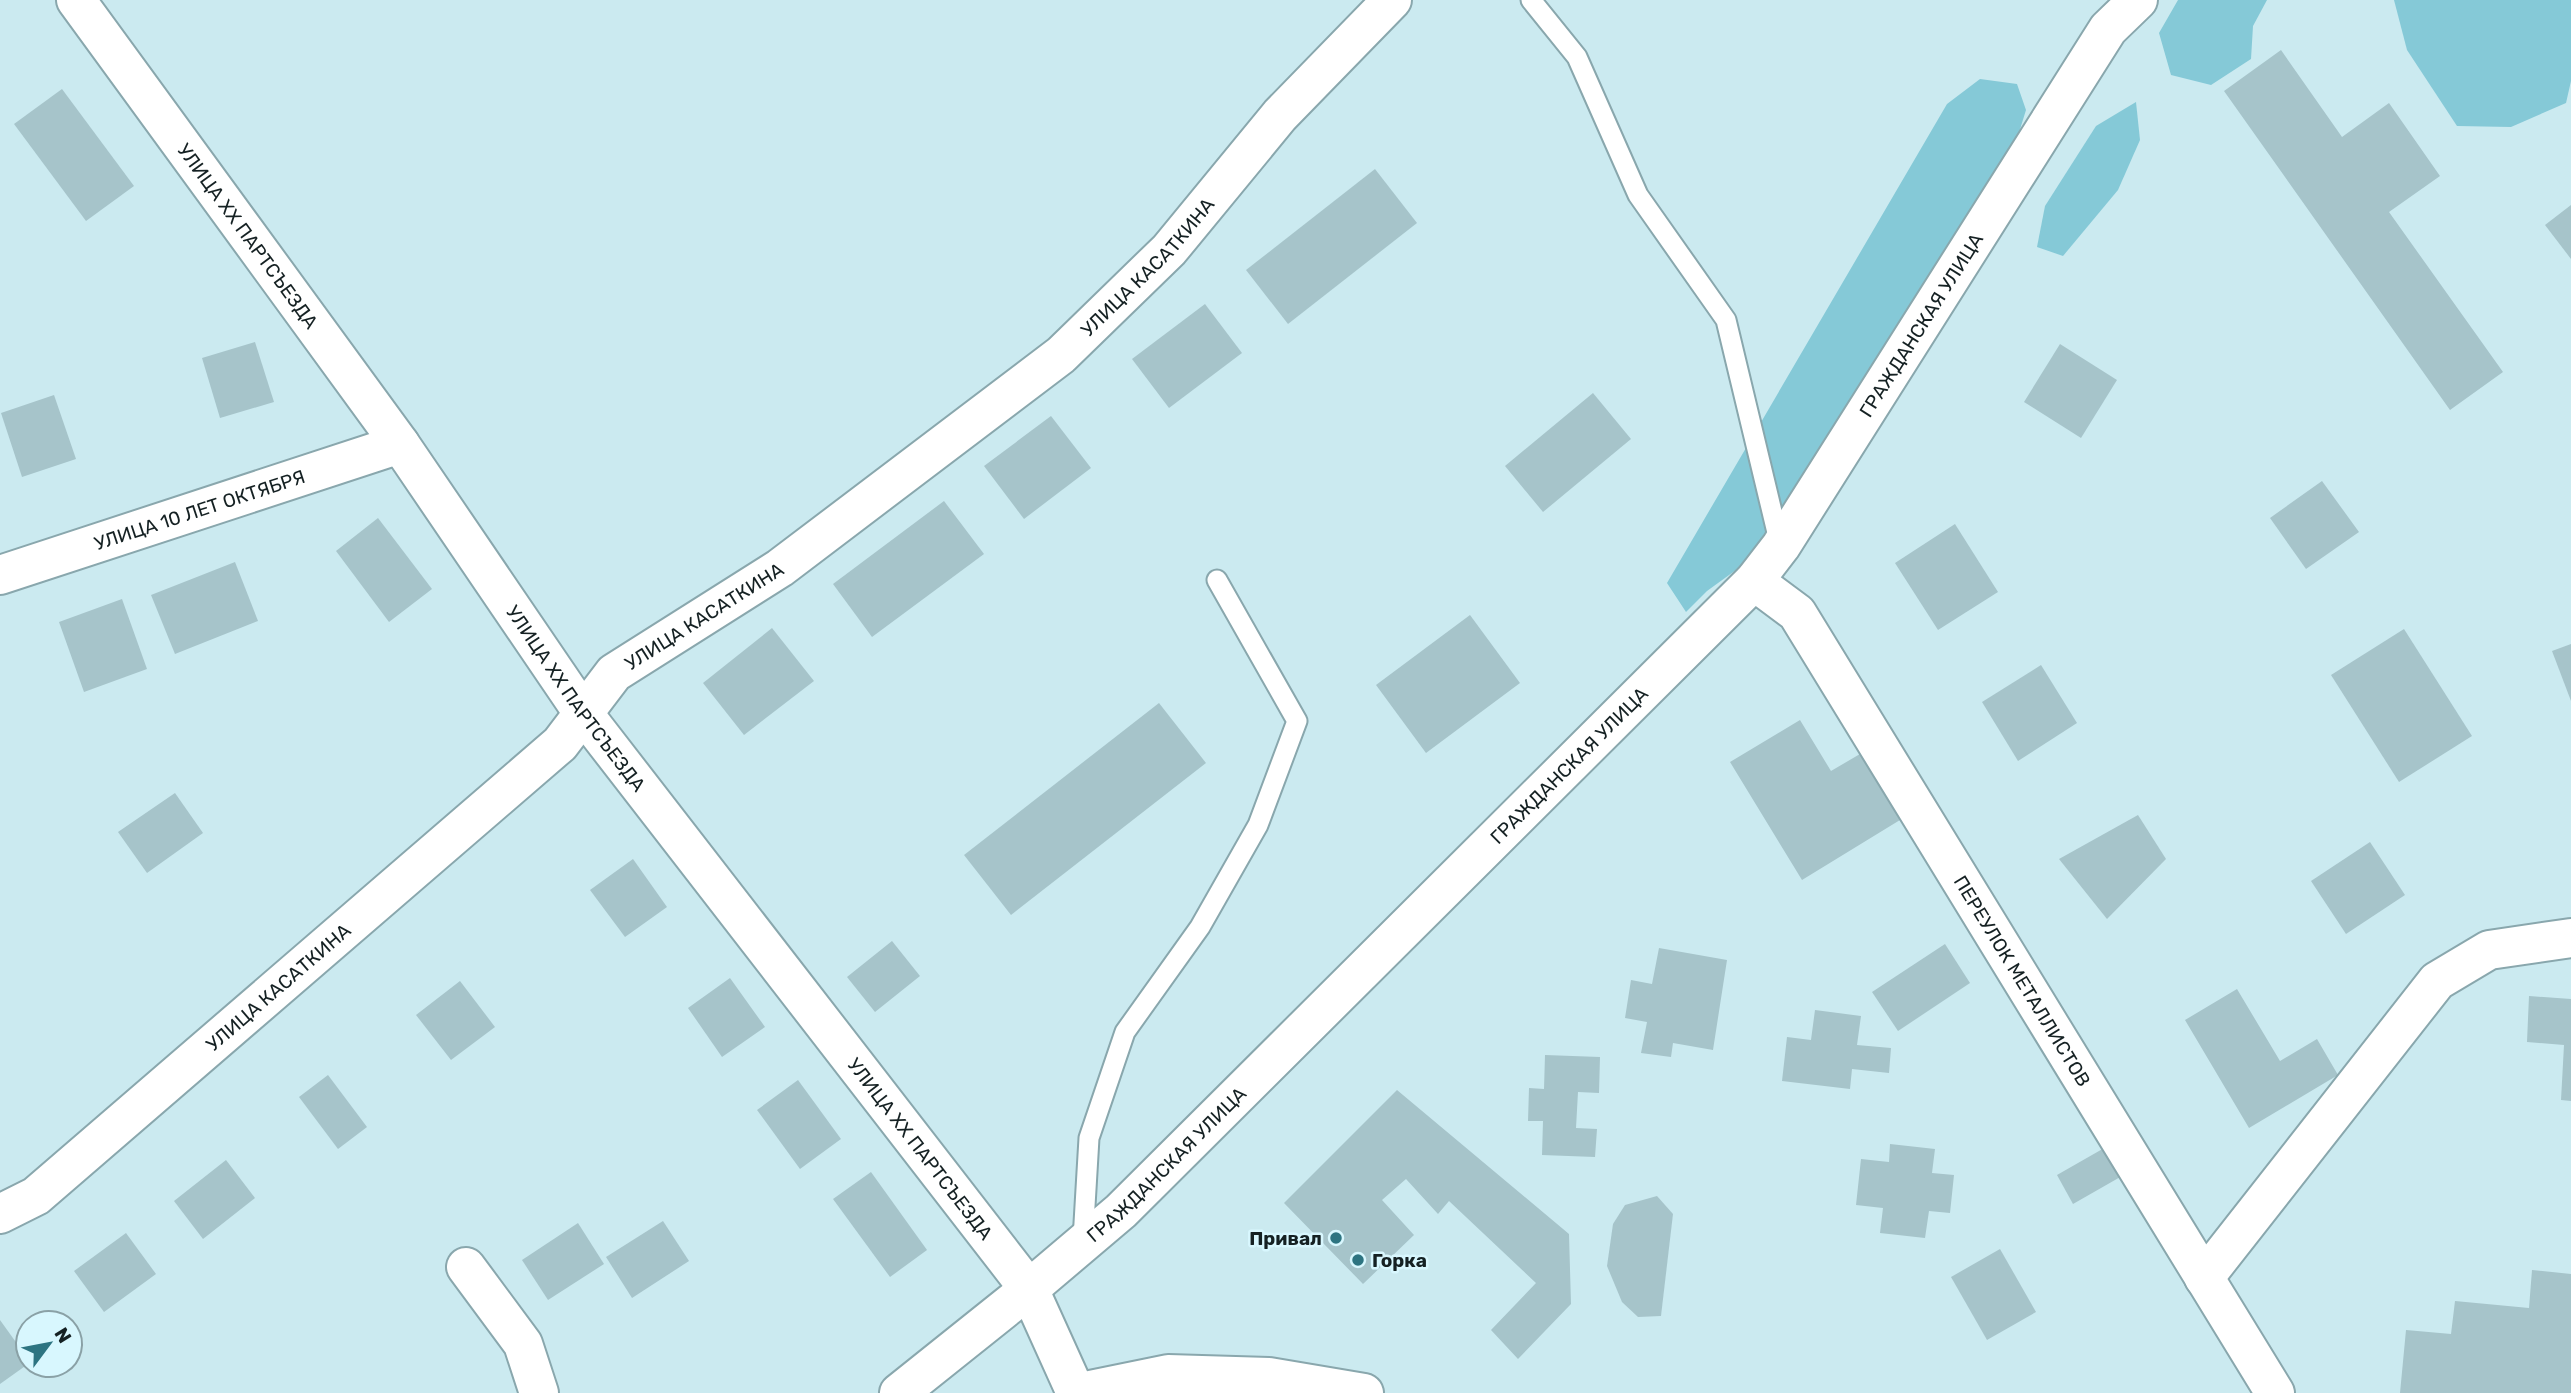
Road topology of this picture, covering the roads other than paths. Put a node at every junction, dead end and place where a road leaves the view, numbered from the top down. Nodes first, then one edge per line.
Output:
1 (76, 0) edge
2 (1392, 0) edge
3 (1531, 0) edge
4 (2137, 0) edge
5 (400, 444) junction
6 (1781, 546) junction
7 (0, 575) edge
8 (1217, 580) dead end
9 (1754, 581) junction
10 (583, 713) junction
11 (2571, 938) edge
12 (0, 1214) edge
13 (1083, 1245) junction
14 (466, 1267) dead end
15 (2204, 1278) junction
16 (1030, 1289) junction
17 (539, 1393) edge
18 (899, 1393) edge
19 (1076, 1393) edge
20 (1364, 1393) edge
21 (2275, 1393) edge

1 - 5 street, УЛИЦА XX ПАРТСЪЕЗДА
2 - 10 street, УЛИЦА КАСАТКИНА
3 - 6 lane
4 - 6 street, ГРАЖДАНСКАЯ УЛИЦА
5 - 7 street, УЛИЦА 10 ЛЕТ ОКТЯБРЯ
5 - 10 street, УЛИЦА XX ПАРТСЪЕЗДА
6 - 9 street, ГРАЖДАНСКАЯ УЛИЦА
8 - 13 lane
9 - 13 street, ГРАЖДАНСКАЯ УЛИЦА
9 - 15 street, ПЕРЕУЛОК МЕТАЛЛИСТОВ
10 - 12 street, УЛИЦА КАСАТКИНА
10 - 16 street, УЛИЦА XX ПАРТСЪЕЗДА
11 - 15 street
13 - 16 street, ГРАЖДАНСКАЯ УЛИЦА
14 - 17 street
15 - 21 street, ПЕРЕУЛОК МЕТАЛЛИСТОВ
16 - 18 street, ГРАЖДАНСКАЯ УЛИЦА
16 - 19 street, УЛИЦА XX ПАРТСЪЕЗДА
19 - 20 street

